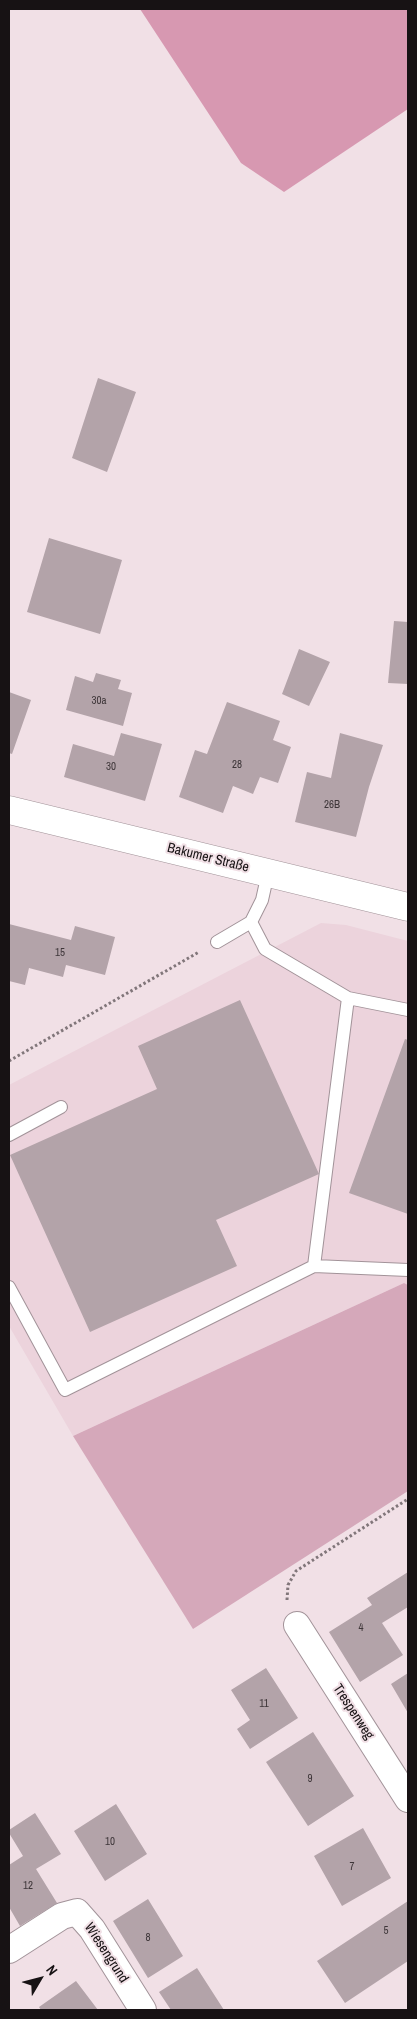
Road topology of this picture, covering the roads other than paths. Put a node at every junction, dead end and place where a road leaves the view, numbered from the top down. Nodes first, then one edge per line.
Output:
1 (9, 810) edge
2 (268, 873) junction
3 (408, 907) edge
4 (251, 922) junction
5 (217, 942) road end
6 (348, 998) junction
7 (408, 1010) edge
8 (61, 1107) dead end
9 (9, 1135) edge
10 (314, 1266) junction
11 (408, 1270) edge
12 (9, 1287) edge
13 (297, 1625) road end
14 (407, 1792) edge
15 (9, 1950) edge
16 (143, 2010) edge

1 - 2 street, Bakumer Straße
2 - 3 street, Bakumer Straße
2 - 4 lane
4 - 5 lane
4 - 6 lane
6 - 7 lane
6 - 10 lane
8 - 9 lane
10 - 11 lane
10 - 12 lane
13 - 14 street, Trespenweg
15 - 16 street, Wiesengrund

